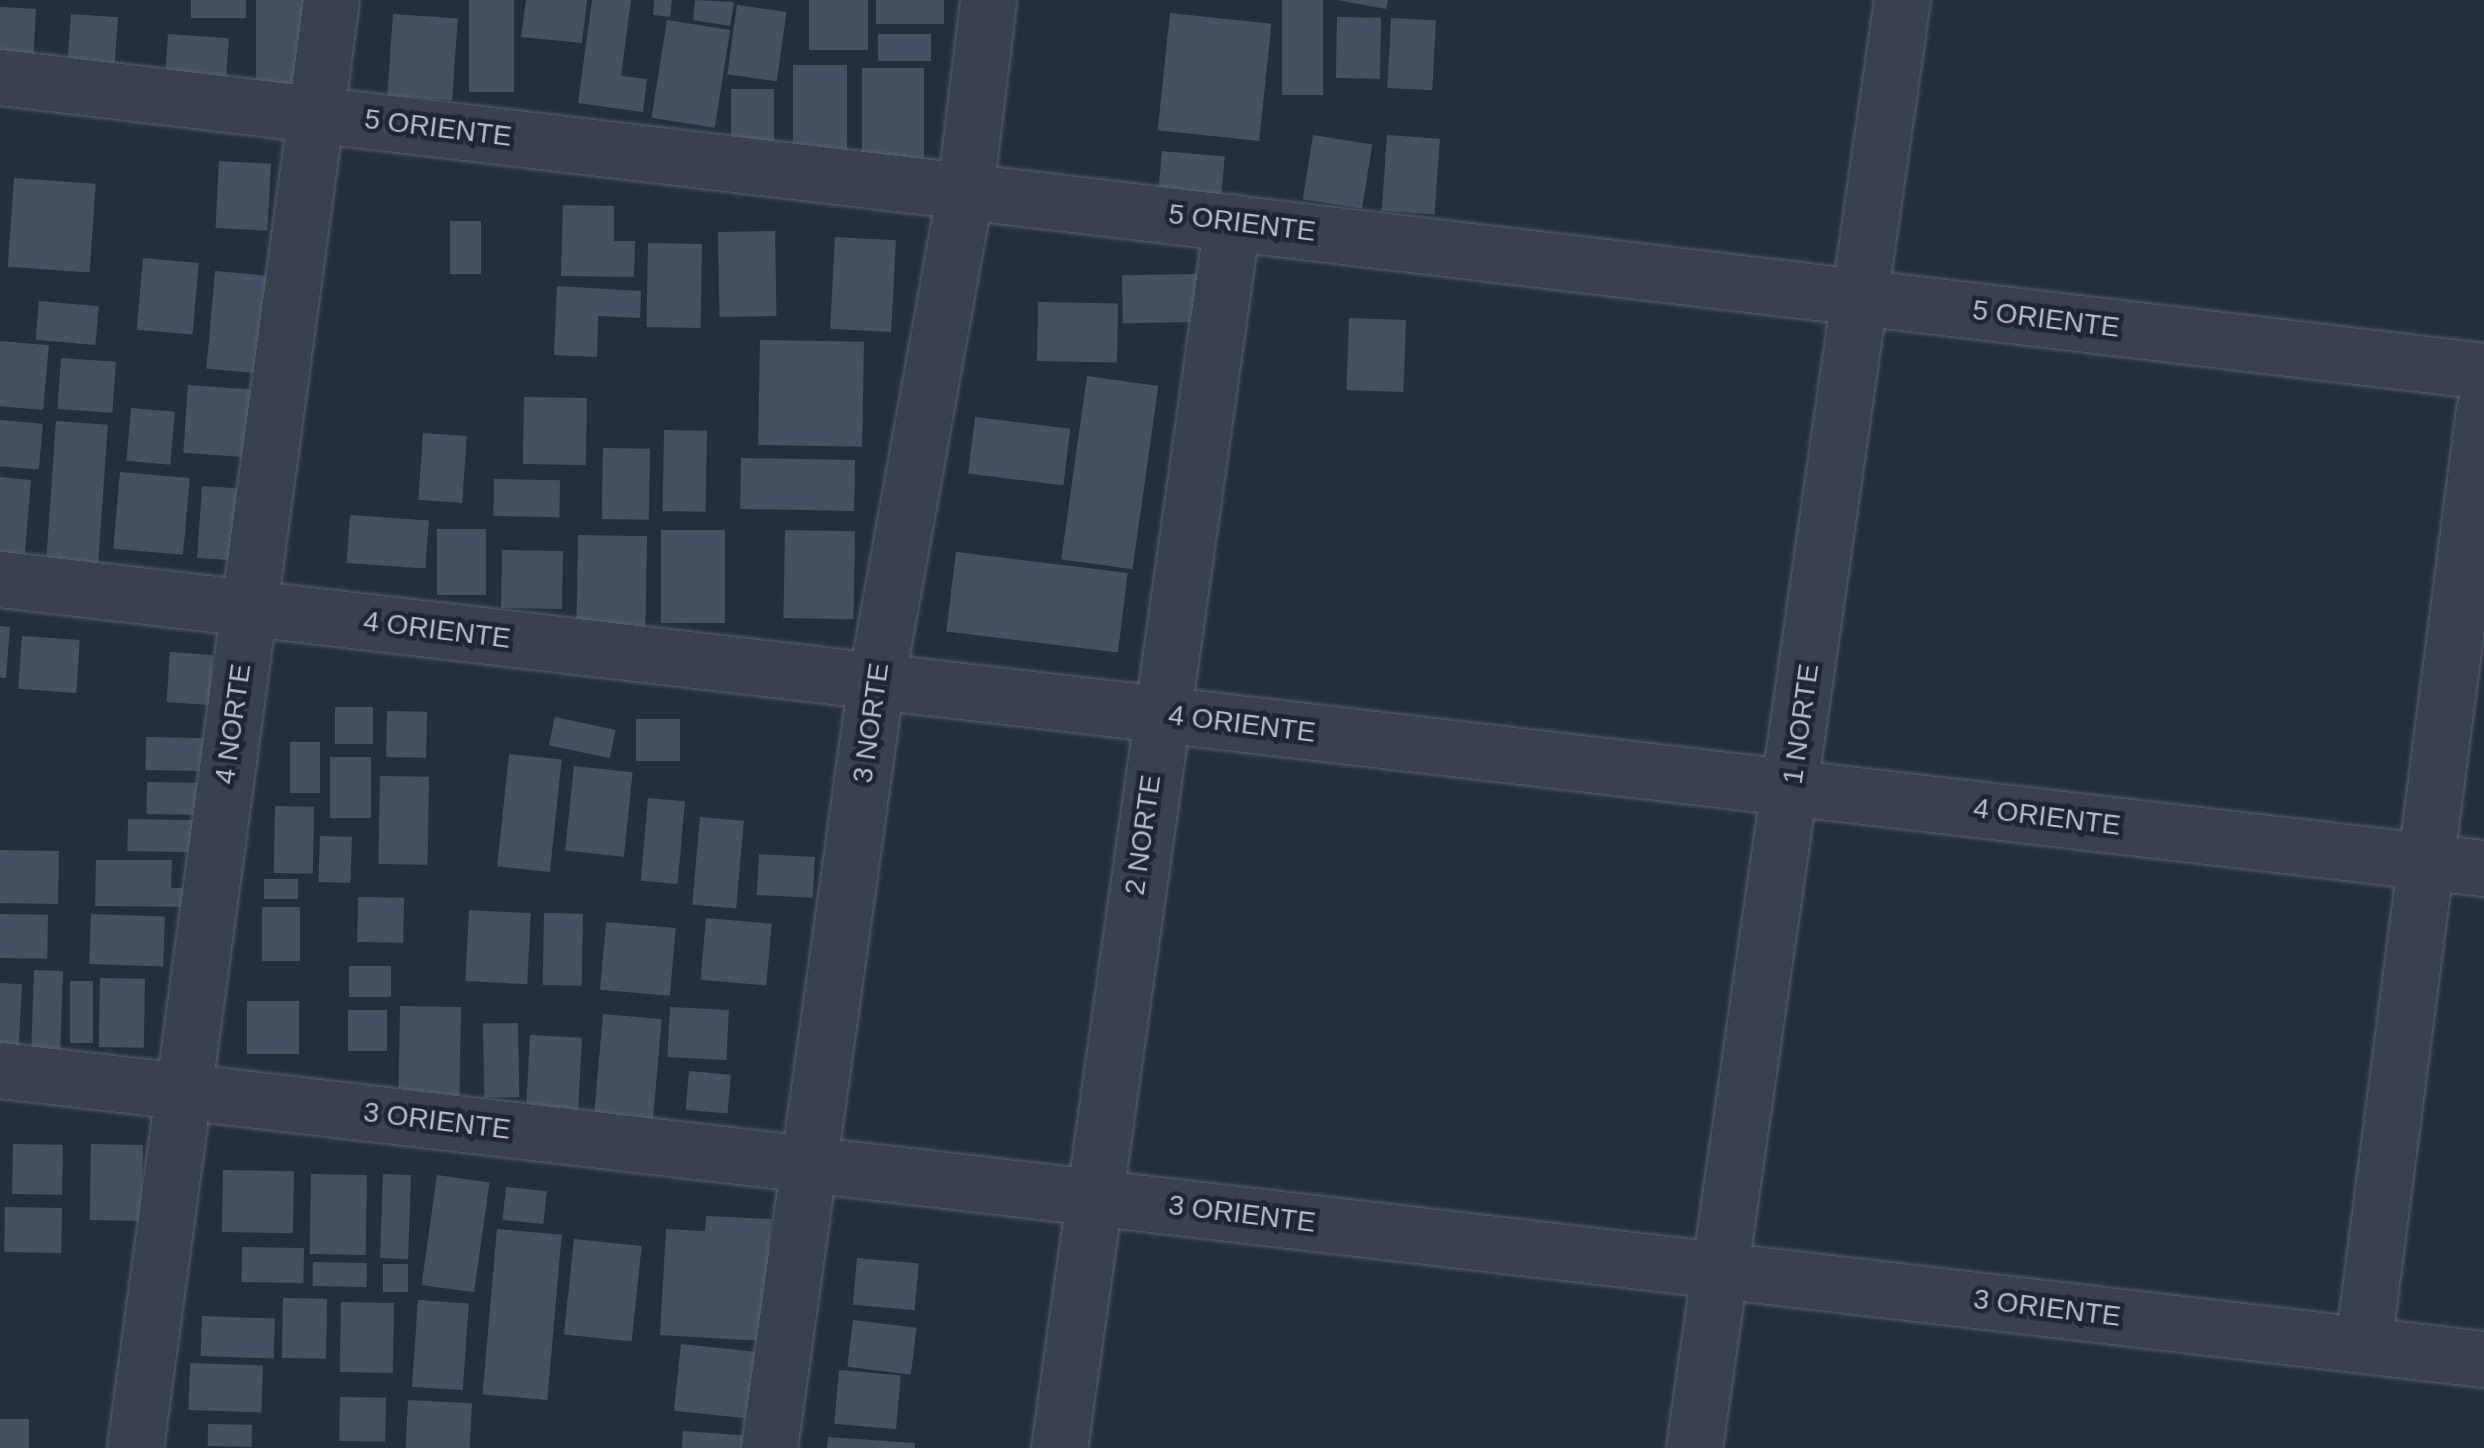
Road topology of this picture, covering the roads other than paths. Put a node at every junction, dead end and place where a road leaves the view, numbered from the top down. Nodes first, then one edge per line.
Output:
1 (331, 0) edge
2 (988, 0) edge
3 (1902, 0) edge
4 (0, 76) edge
5 (316, 114) junction
6 (965, 191) junction
7 (1232, 222) junction
8 (1859, 297) junction
9 (2484, 371) edge
10 (2484, 410) edge
11 (0, 580) edge
12 (249, 608) junction
13 (876, 681) junction
14 (1160, 714) junction
15 (1792, 788) junction
16 (2426, 861) junction
17 (2484, 868) edge
18 (0, 1070) edge
19 (183, 1092) junction
20 (813, 1165) junction
21 (1090, 1197) junction
22 (1721, 1270) junction
23 (2363, 1345) junction
24 (2484, 1359) edge
25 (135, 1448) edge
26 (770, 1448) edge
27 (1059, 1448) edge
28 (1694, 1448) edge

1 - 5 street, 4 NORTE
2 - 6 street, 3 NORTE
3 - 8 street, 1 NORTE
4 - 5 street, 5 ORIENTE
5 - 6 street, 5 ORIENTE
5 - 12 street, 4 NORTE
6 - 7 street, 5 ORIENTE
6 - 13 street, 3 NORTE
7 - 8 street, 5 ORIENTE
7 - 14 street, 2 NORTE
8 - 9 street, 5 ORIENTE
8 - 15 street, 1 NORTE
10 - 16 street
11 - 12 street, 4 ORIENTE
12 - 13 street, 4 ORIENTE
12 - 19 street, 4 NORTE
13 - 14 street, 4 ORIENTE
13 - 20 street, 3 NORTE
14 - 15 street, 4 ORIENTE
14 - 21 street, 2 NORTE
15 - 16 street, 4 ORIENTE
15 - 22 street, 1 NORTE
16 - 17 street, 4 ORIENTE
16 - 23 street
18 - 19 street, 3 ORIENTE
19 - 20 street, 3 ORIENTE
19 - 25 street, 4 NORTE
20 - 21 street, 3 ORIENTE
20 - 26 street, 3 NORTE
21 - 22 street, 3 ORIENTE
21 - 27 street, 2 NORTE
22 - 23 street, 3 ORIENTE
22 - 28 street, 1 NORTE
23 - 24 street, 3 ORIENTE

